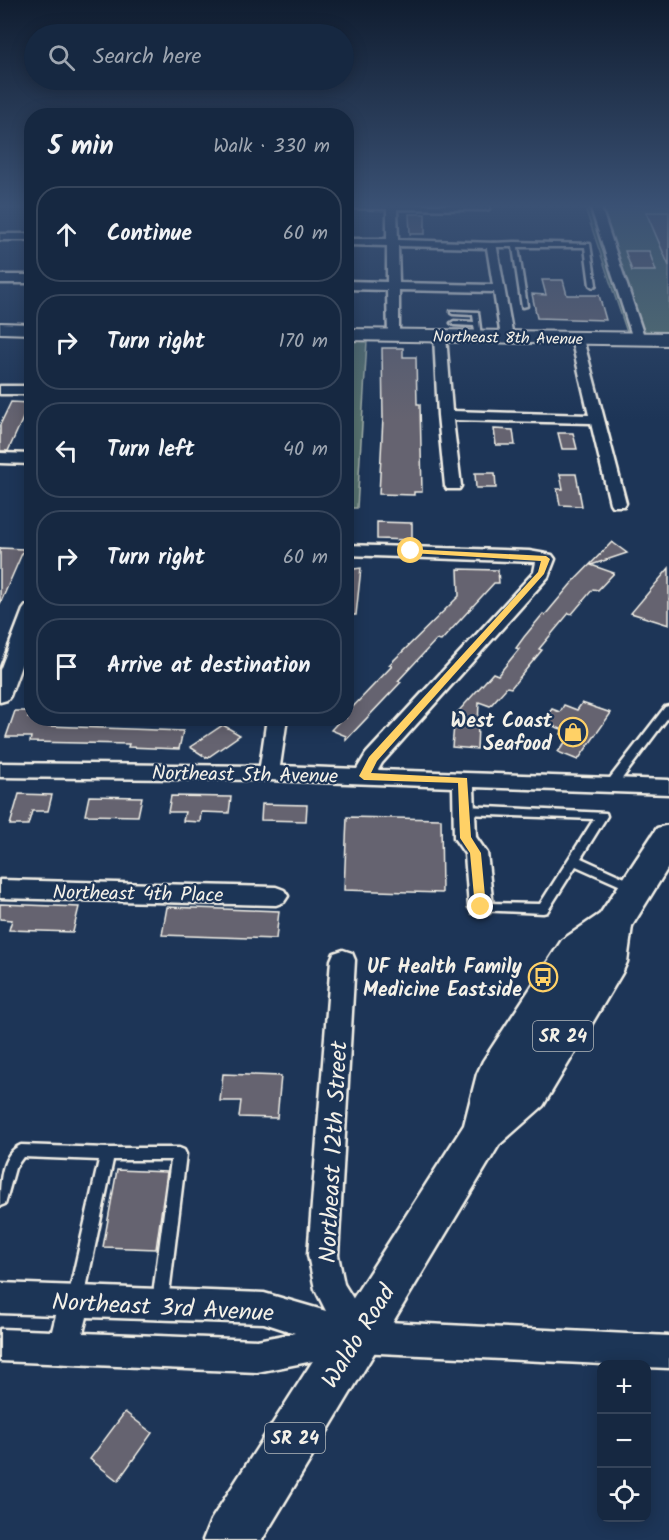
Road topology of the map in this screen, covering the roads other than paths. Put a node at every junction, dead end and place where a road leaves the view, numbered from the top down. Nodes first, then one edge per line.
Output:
1 (392, 277) edge
2 (497, 277) edge
3 (520, 277) edge
4 (592, 277) edge
5 (618, 277) edge
6 (0, 279) edge
7 (24, 279) edge
8 (354, 285) edge
9 (593, 285) dead end
10 (392, 286) junction
11 (499, 289) junction
12 (524, 306) dead end
13 (453, 312) dead end
14 (0, 328) edge
15 (24, 328) edge
16 (447, 329) junction
17 (478, 330) junction
18 (354, 334) edge
19 (393, 335) junction
20 (507, 337) junction
21 (577, 338) junction
22 (639, 339) junction
23 (669, 339) edge
24 (0, 390) edge
25 (24, 390) edge
26 (445, 415) junction
27 (595, 419) junction
28 (0, 458) edge
29 (24, 459) edge
30 (453, 486) dead end
31 (618, 503) dead end
32 (354, 550) edge
33 (24, 628) edge
34 (17, 644) edge
35 (0, 696) edge
36 (669, 709) edge
37 (276, 726) edge
38 (0, 770) edge
39 (269, 773) junction
40 (364, 776) junction
41 (463, 780) junction
42 (611, 785) junction
43 (669, 787) edge
44 (465, 810) junction
45 (669, 837) edge
46 (574, 860) junction
47 (637, 888) junction
48 (0, 889) edge
49 (276, 896) dead end
50 (481, 907) joint
51 (343, 960) dead end
52 (107, 1154) junction
53 (0, 1199) edge
54 (0, 1298) edge
55 (75, 1301) junction
56 (160, 1304) junction
57 (358, 1336) junction
58 (0, 1345) edge
59 (64, 1348) junction
60 (669, 1352) edge
61 (231, 1540) edge

1 - 10 street
2 - 11 street
3 - 12 lane
4 - 9 lane
5 - 22 street
6 - 7 street
8 - 10 street
10 - 11 street
10 - 19 street
11 - 20 street
13 - 17 lane
14 - 15 street
16 - 17 street, Northeast 8th Avenue
16 - 19 street, Northeast 8th Avenue
16 - 26 street
17 - 20 street, Northeast 8th Avenue
18 - 19 street, Northeast 8th Avenue
20 - 21 street, Northeast 8th Avenue
21 - 22 street, Northeast 8th Avenue
21 - 27 street
22 - 23 street, Northeast 8th Avenue
24 - 25 street
26 - 27 street
26 - 30 street
27 - 31 street
28 - 29 street
32 - 40 street
33 - 34 street
34 - 35 street
36 - 42 lane
37 - 39 street
38 - 39 street, Northeast 5th Avenue
39 - 40 street, Northeast 5th Avenue
40 - 41 street, Northeast 5th Avenue
41 - 42 street, Northeast 5th Avenue
41 - 44 street
42 - 43 street, Northeast 5th Avenue
44 - 46 lane
44 - 50 street
45 - 47 highway, Waldo Road / SR 24
46 - 47 lane
46 - 50 lane
47 - 57 highway, Waldo Road / SR 24
48 - 49 street, Northeast 4th Place
51 - 57 street, Northeast 12th Street
52 - 53 lane
52 - 55 lane
52 - 56 lane
54 - 55 street, Northeast 3rd Avenue
55 - 56 street, Northeast 3rd Avenue
55 - 59 street
56 - 57 street, Northeast 3rd Avenue
57 - 59 street, Northeast 3rd Avenue
57 - 60 street, Northeast 3rd Avenue
57 - 61 highway, Waldo Road / SR 24
58 - 59 street, Northeast 3rd Avenue

